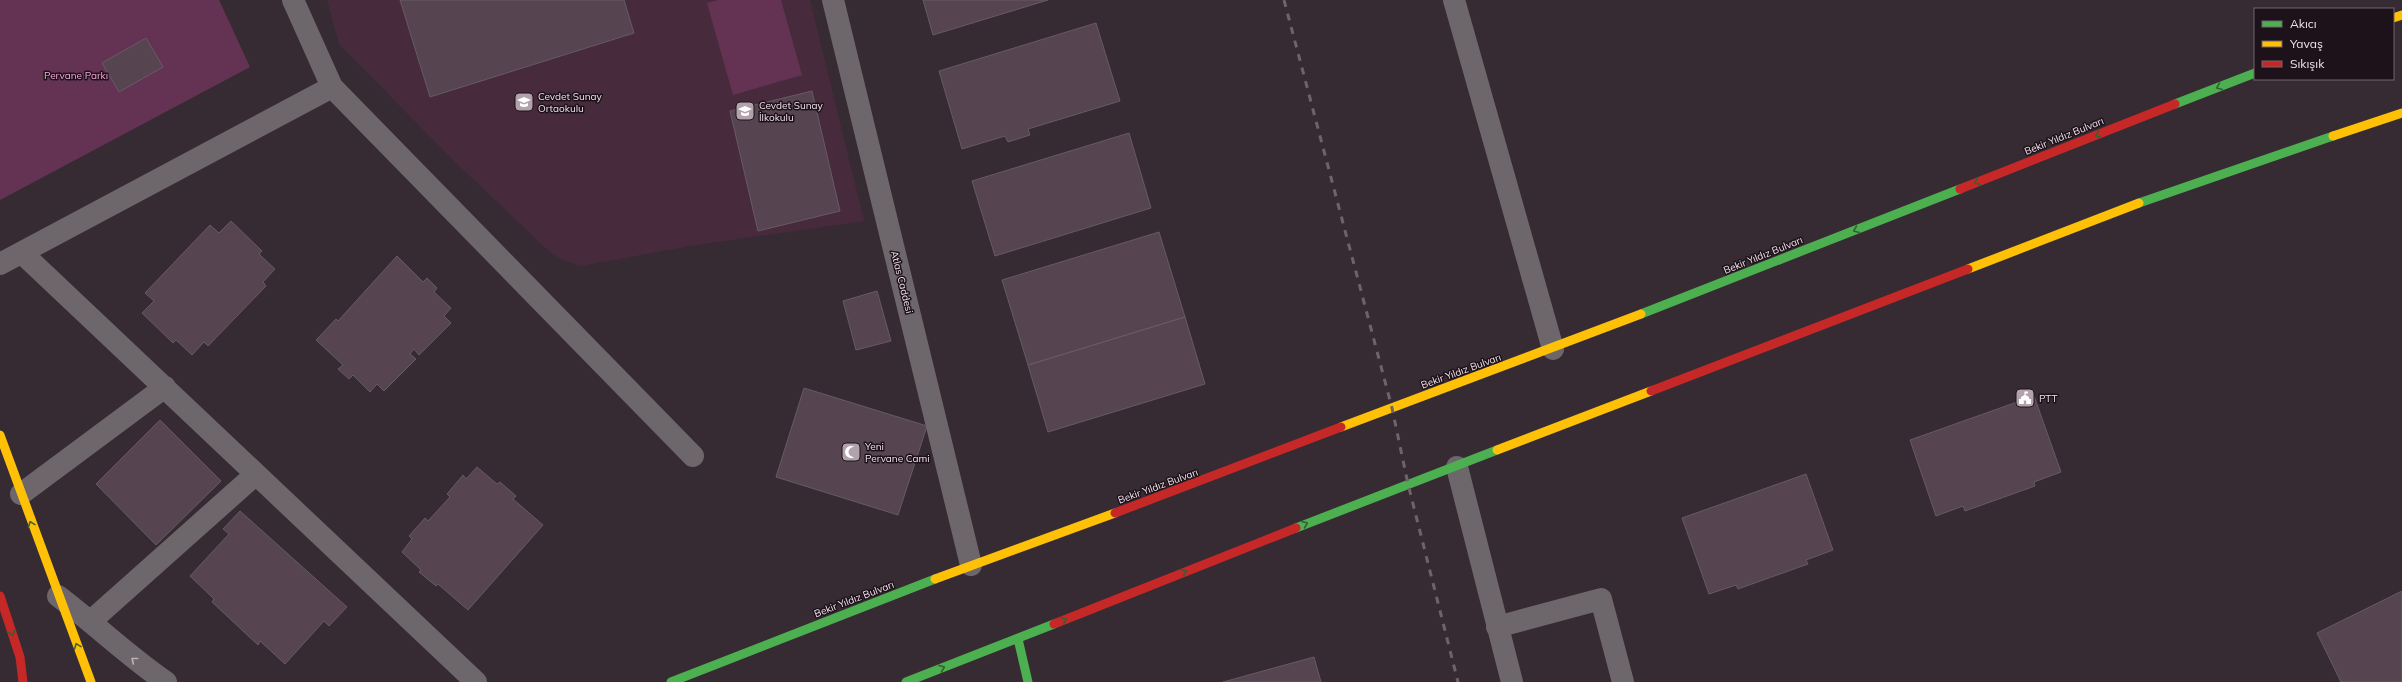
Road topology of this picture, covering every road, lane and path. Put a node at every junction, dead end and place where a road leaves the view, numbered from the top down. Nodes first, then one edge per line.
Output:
1 (293, 0) edge
2 (833, 0) edge
3 (1454, 0) edge
4 (2254, 73) edge
5 (332, 87) junction
6 (2402, 113) edge
7 (22, 253) junction
8 (0, 264) edge
9 (1553, 349) junction
10 (164, 387) junction
11 (0, 435) edge
12 (693, 456) dead end
13 (1457, 467) junction
14 (256, 474) junction
15 (21, 494) junction
16 (971, 564) junction
17 (0, 596) edge
18 (58, 596) junction
19 (91, 621) junction
20 (1497, 627) junction
21 (1018, 639) junction
22 (23, 682) edge
23 (91, 682) edge
24 (166, 682) edge
25 (476, 682) edge
26 (671, 682) edge
27 (906, 682) edge
28 (1028, 682) edge
29 (1512, 682) edge
30 (1623, 682) edge

1 - 5 street
2 - 16 street, Atlas Caddesi
3 - 9 street
4 -> 9 main road, Bekir Yıldız Bulvarı
5 - 7 street
5 - 12 street
6 - 13 main road
7 - 8 street
7 - 10 street
9 - 16 main road, Bekir Yıldız Bulvarı
10 - 14 street
10 - 15 street
11 - 15 main road
13 - 20 street
21 -> 13 main road
14 - 19 street
14 - 25 street
18 -> 15 main road
16 - 26 main road, Bekir Yıldız Bulvarı
17 -> 22 main road
18 - 19 street
23 -> 18 main road
24 -> 19 street
20 - 29 street
20 - 30 street
27 -> 21 main road
21 - 28 main road

